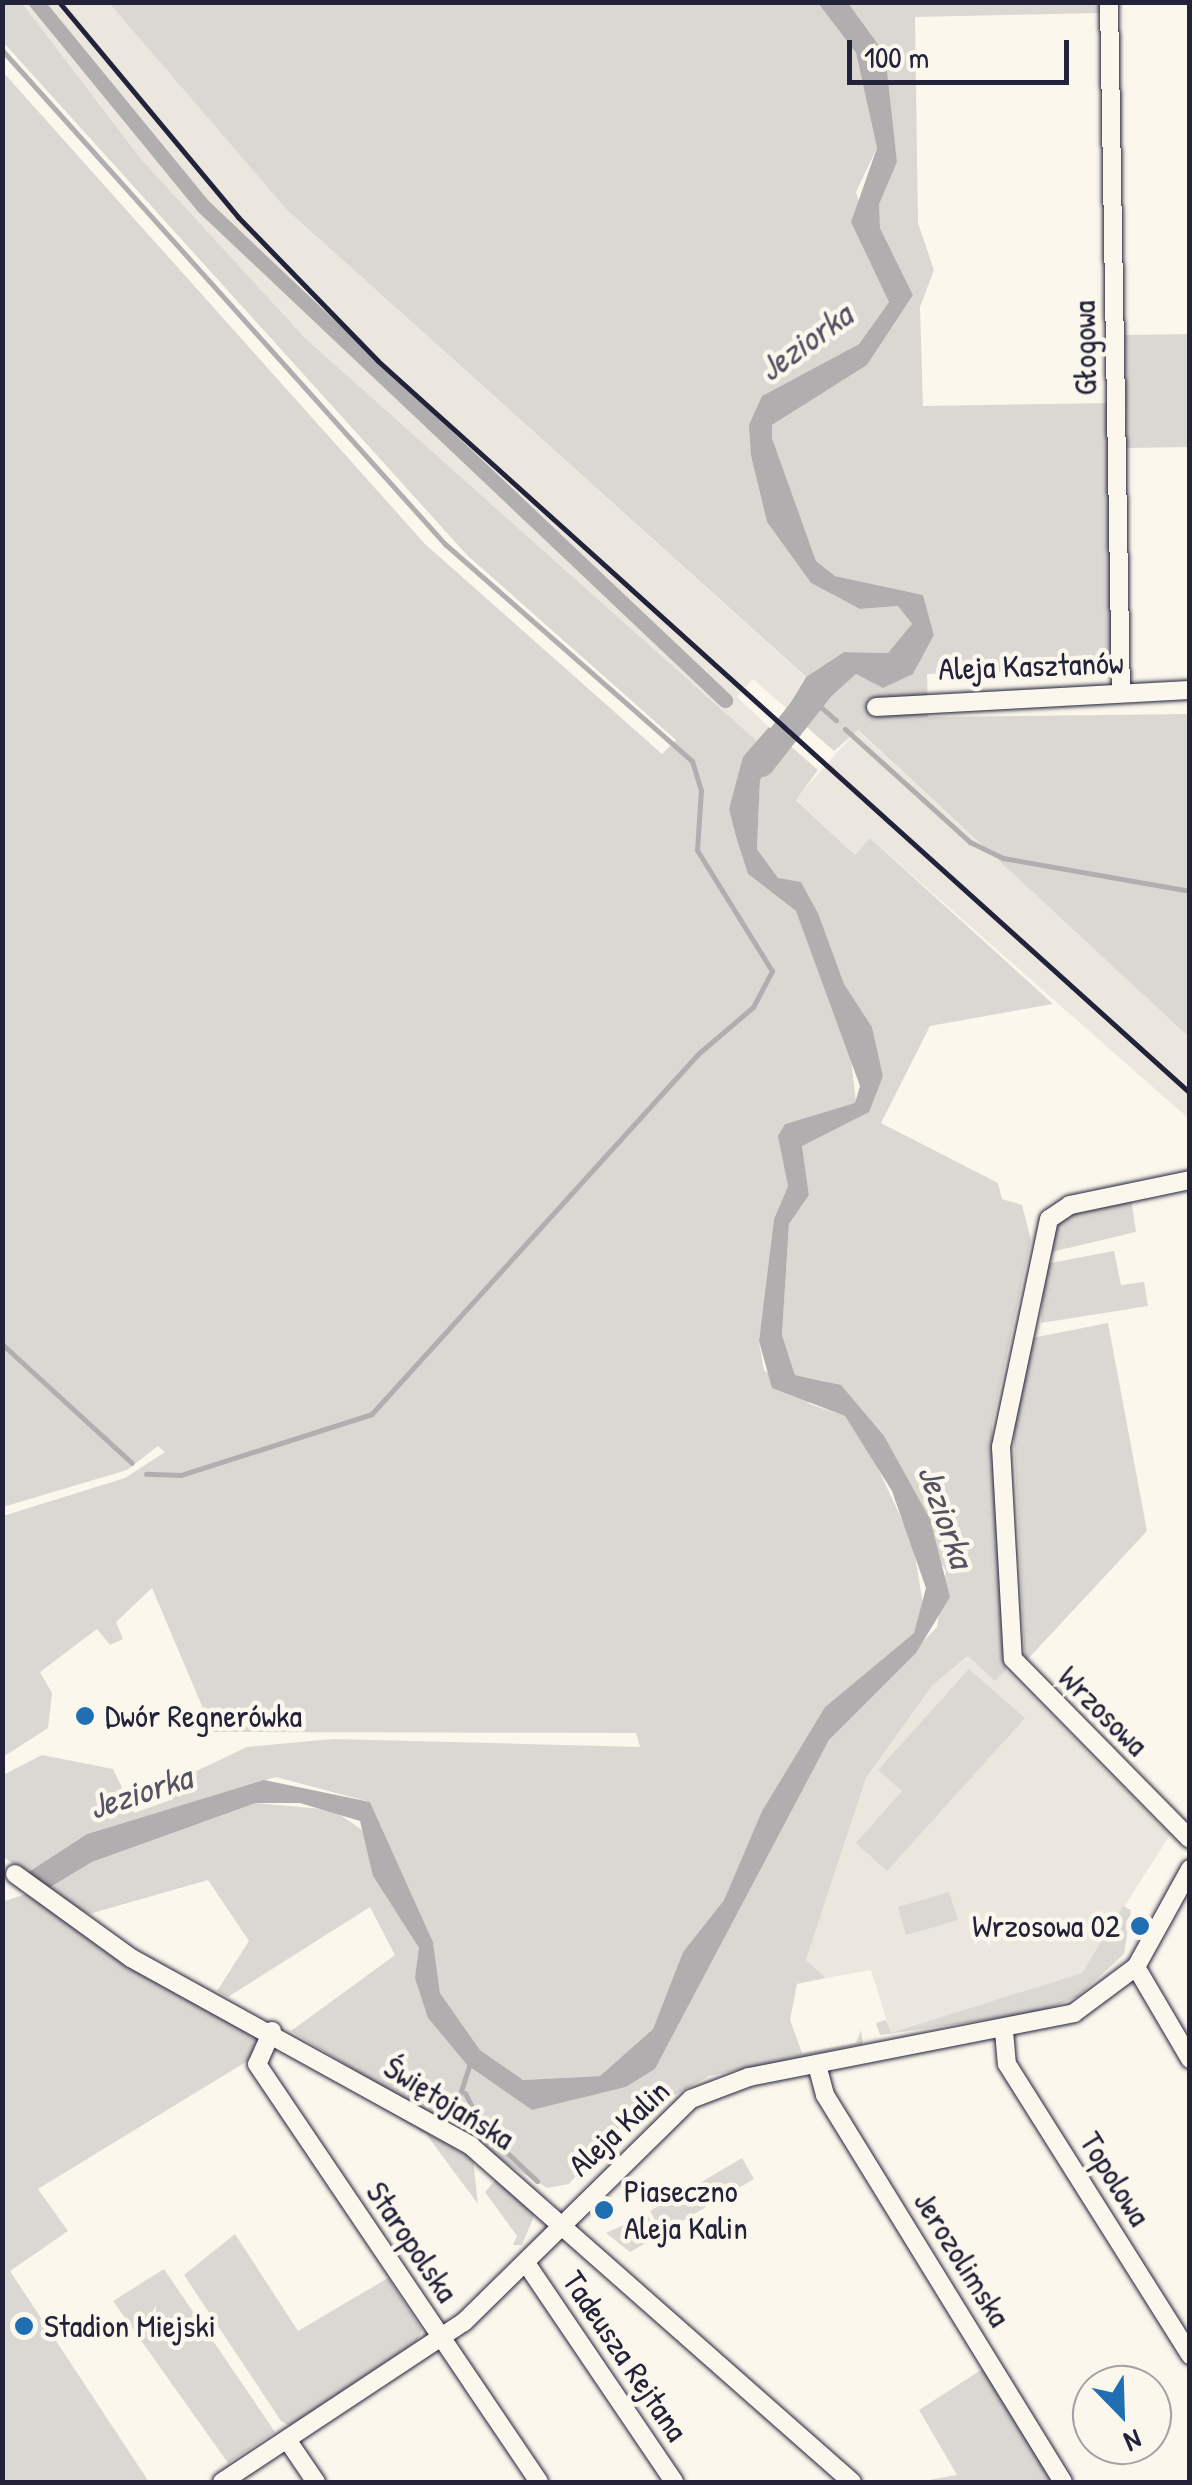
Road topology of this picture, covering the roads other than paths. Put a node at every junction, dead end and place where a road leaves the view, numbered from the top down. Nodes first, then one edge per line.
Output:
1 (1109, 2) edge
2 (1190, 690) edge
3 (1121, 693) junction
4 (876, 707) dead end
5 (1190, 1180) edge
6 (1190, 1839) edge
7 (1190, 1868) edge
8 (15, 1874) dead end
9 (1136, 1968) junction
10 (272, 2031) junction
11 (1004, 2031) junction
12 (1190, 2059) edge
13 (816, 2065) junction
14 (563, 2224) junction
15 (526, 2263) junction
16 (442, 2340) junction
17 (1190, 2355) edge
18 (288, 2442) junction
19 (222, 2482) edge
20 (316, 2482) edge
21 (539, 2482) edge
22 (674, 2482) edge
23 (852, 2482) edge
24 (1063, 2482) edge

1 - 3 street, Głogowa
2 - 3 street, Aleja Kasztanów
3 - 4 street, Aleja Kasztanów
5 - 6 street, Wrzosowa
7 - 9 street, Aleja Kalin
8 - 10 street, Świętojańska
9 - 11 street, Aleja Kalin
9 - 12 street
10 - 14 street, Świętojańska
10 - 16 street, Staropolska
11 - 13 street, Aleja Kalin
11 - 17 street, Topolowa
13 - 14 street, Aleja Kalin
13 - 24 street, Jerozolimska
14 - 15 street, Aleja Kalin
14 - 23 street, Świętojańska
15 - 16 street, Aleja Kalin
15 - 22 street, Tadeusza Rejtana
16 - 18 street, Aleja Kalin
16 - 21 street, Staropolska
18 - 19 street, Aleja Kalin
18 - 20 street

